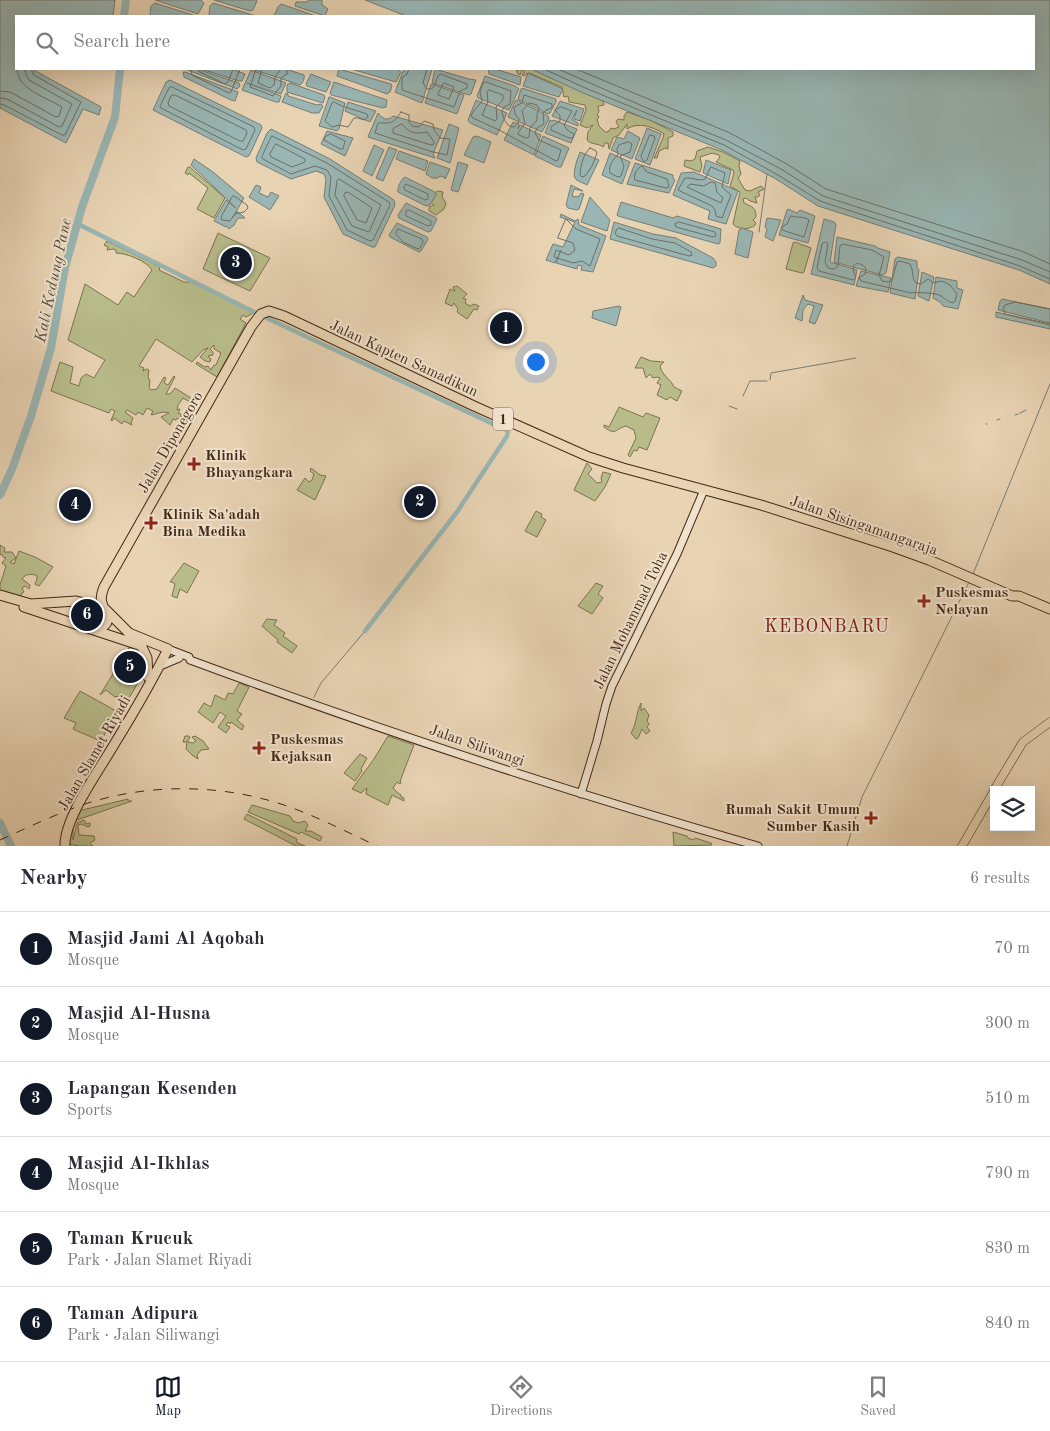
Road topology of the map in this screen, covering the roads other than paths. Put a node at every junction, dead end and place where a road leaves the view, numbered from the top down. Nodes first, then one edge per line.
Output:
1 (261, 314) joint
2 (704, 490) junction
3 (104, 587) junction
4 (0, 595) edge
5 (1012, 596) junction
6 (0, 600) edge
7 (76, 601) junction
8 (104, 608) junction
9 (1050, 609) edge
10 (1050, 615) edge
11 (69, 622) junction
12 (97, 630) junction
13 (141, 645) junction
14 (165, 650) junction
15 (179, 658) junction
16 (190, 660) junction
17 (160, 666) junction
18 (148, 678) junction
19 (1050, 722) edge
20 (996, 786) edge
21 (581, 794) junction
22 (990, 797) edge
23 (60, 846) edge
24 (65, 846) edge
25 (758, 846) edge
26 (962, 846) edge

1 - 2 highway, Jalan Kapten Samadikun / 1
1 - 3 highway, Jalan Diponegoro / 1
2 - 5 highway, Jalan Sisingamangaraja / 1
2 - 21 main road, Jalan Mohammad Toha
3 - 7 highway, 1
3 - 8 highway, 1
4 - 7 highway, Jalan Siliwangi / 1
5 - 9 highway, Jalan Sisingamangaraja / 1
5 - 10 highway, Jalan Sisingamangaraja / 1
6 - 11 highway, Jalan Siliwangi
7 - 8 highway, Jalan Siliwangi / 1
7 - 11 highway
8 - 12 highway, 1
8 - 14 highway, Jalan Siliwangi
11 - 12 highway, Jalan Siliwangi
12 - 13 highway, Jalan Siliwangi
13 - 14 highway, Jalan Siliwangi
13 - 18 highway
14 - 15 main road, Jalan Siliwangi
14 - 16 main road, Jalan Siliwangi
14 - 17 highway, Jalan Slamet Riyadi
14 - 18 highway, Jalan Slamet Riyadi
15 - 16 main road, Jalan Siliwangi
15 - 17 main road
16 - 21 main road, Jalan Siliwangi
17 - 24 highway, Jalan Slamet Riyadi
18 - 23 highway, Jalan Slamet Riyadi
19 - 20 main road
21 - 25 main road, Jalan Siliwangi
22 - 26 main road

